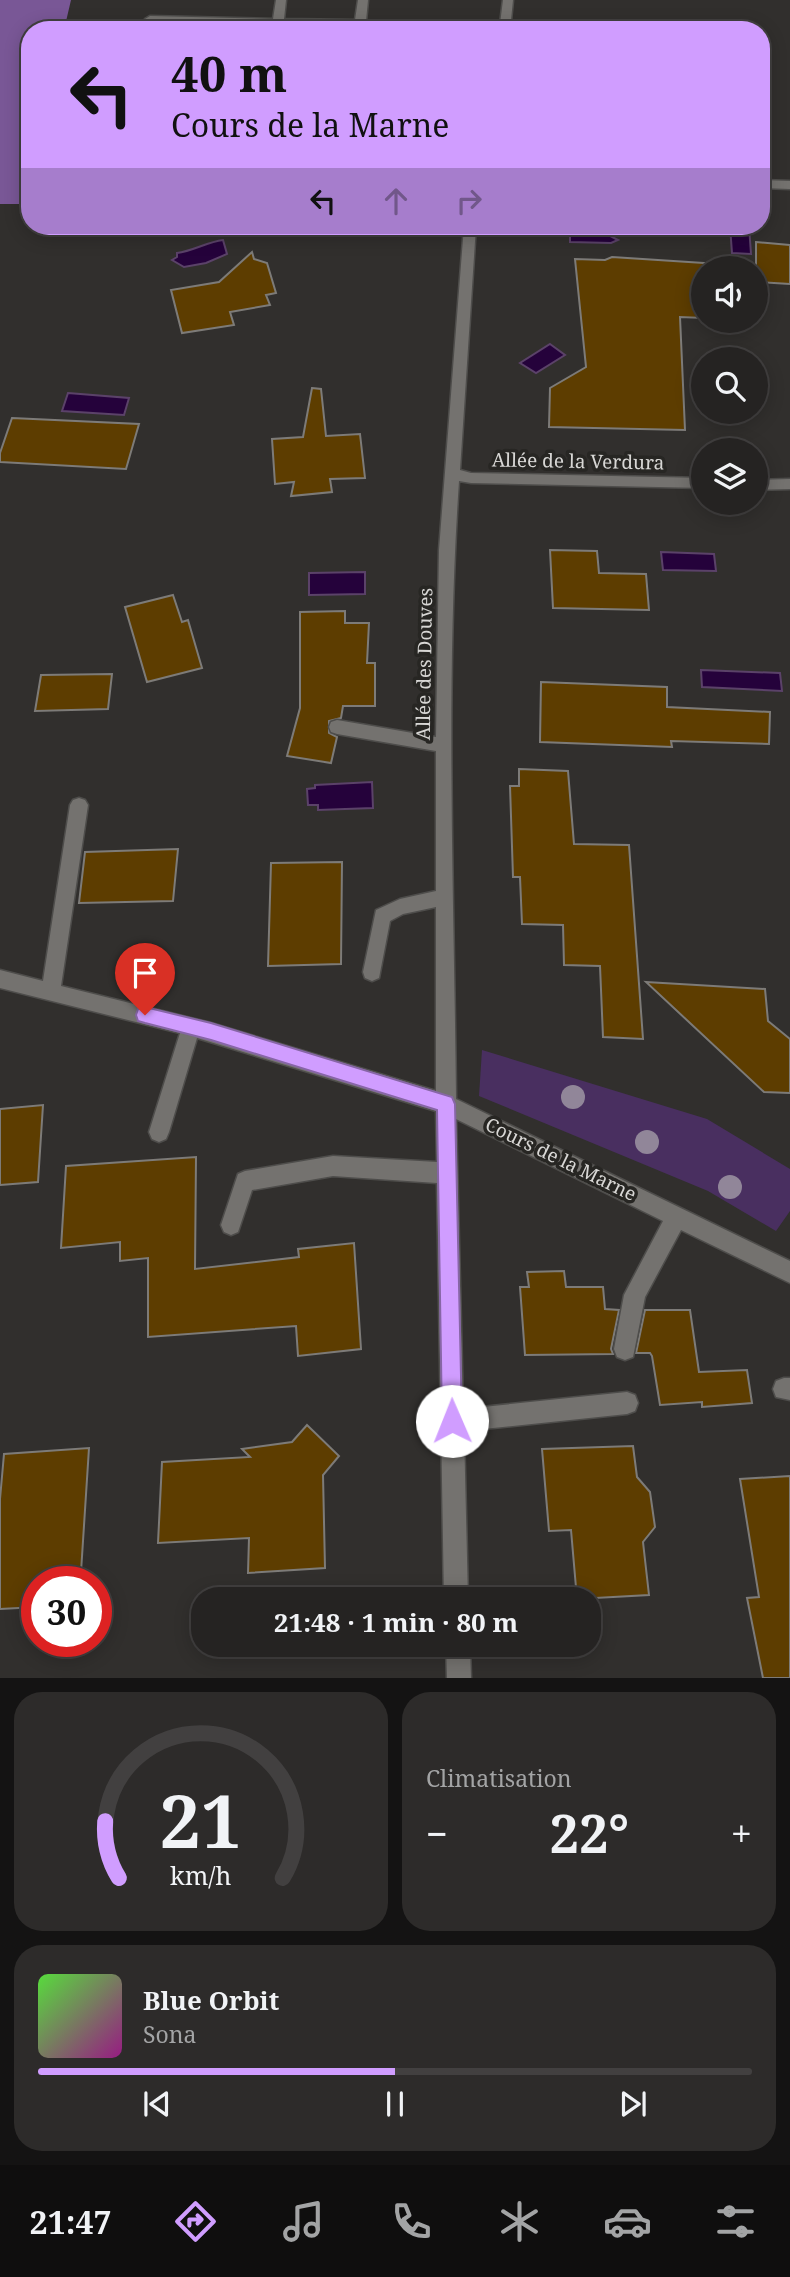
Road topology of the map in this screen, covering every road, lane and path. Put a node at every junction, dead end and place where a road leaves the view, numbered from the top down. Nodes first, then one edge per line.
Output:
1 (281, 0) edge
2 (363, 0) edge
3 (508, 0) edge
4 (150, 19) dead end
5 (235, 21) edge
6 (278, 21) edge
7 (360, 21) edge
8 (506, 21) edge
9 (770, 184) edge
10 (790, 185) edge
11 (469, 235) edge
12 (453, 474) junction
13 (691, 483) edge
14 (790, 484) edge
15 (768, 485) edge
16 (337, 727) dead end
17 (444, 745) junction
18 (79, 805) dead end
19 (445, 897) junction
20 (372, 972) dead end
21 (0, 979) edge
22 (51, 992) junction
23 (191, 1027) junction
24 (446, 1104) junction
25 (159, 1132) dead end
26 (447, 1173) junction
27 (677, 1216) junction
28 (231, 1225) dead end
29 (790, 1272) edge
30 (625, 1349) dead end
31 (627, 1403) dead end
32 (452, 1421) junction
33 (456, 1587) edge
34 (458, 1657) edge
35 (459, 1678) edge

1 - 6 street
2 - 7 street
3 - 8 street
4 - 5 street
9 - 10 street
11 - 12 street, Allée des Douves
12 - 13 street, Allée de la Verdura
12 - 17 street, Allée des Douves
14 - 15 street
16 - 17 street
17 - 19 street, Allée des Douves
18 - 22 street
19 - 20 street
19 - 24 street, Allée des Douves
21 - 22 street, Cours de la Marne
22 - 23 street, Cours de la Marne
23 - 24 street, Cours de la Marne
23 - 25 street
24 - 26 street, Allée des Douves
24 - 27 street, Cours de la Marne
26 - 28 street
26 - 32 street, Allée des Douves
27 - 29 street, Cours de la Marne
27 - 30 street
31 - 32 street
32 - 33 street, Allée des Douves
34 - 35 street

